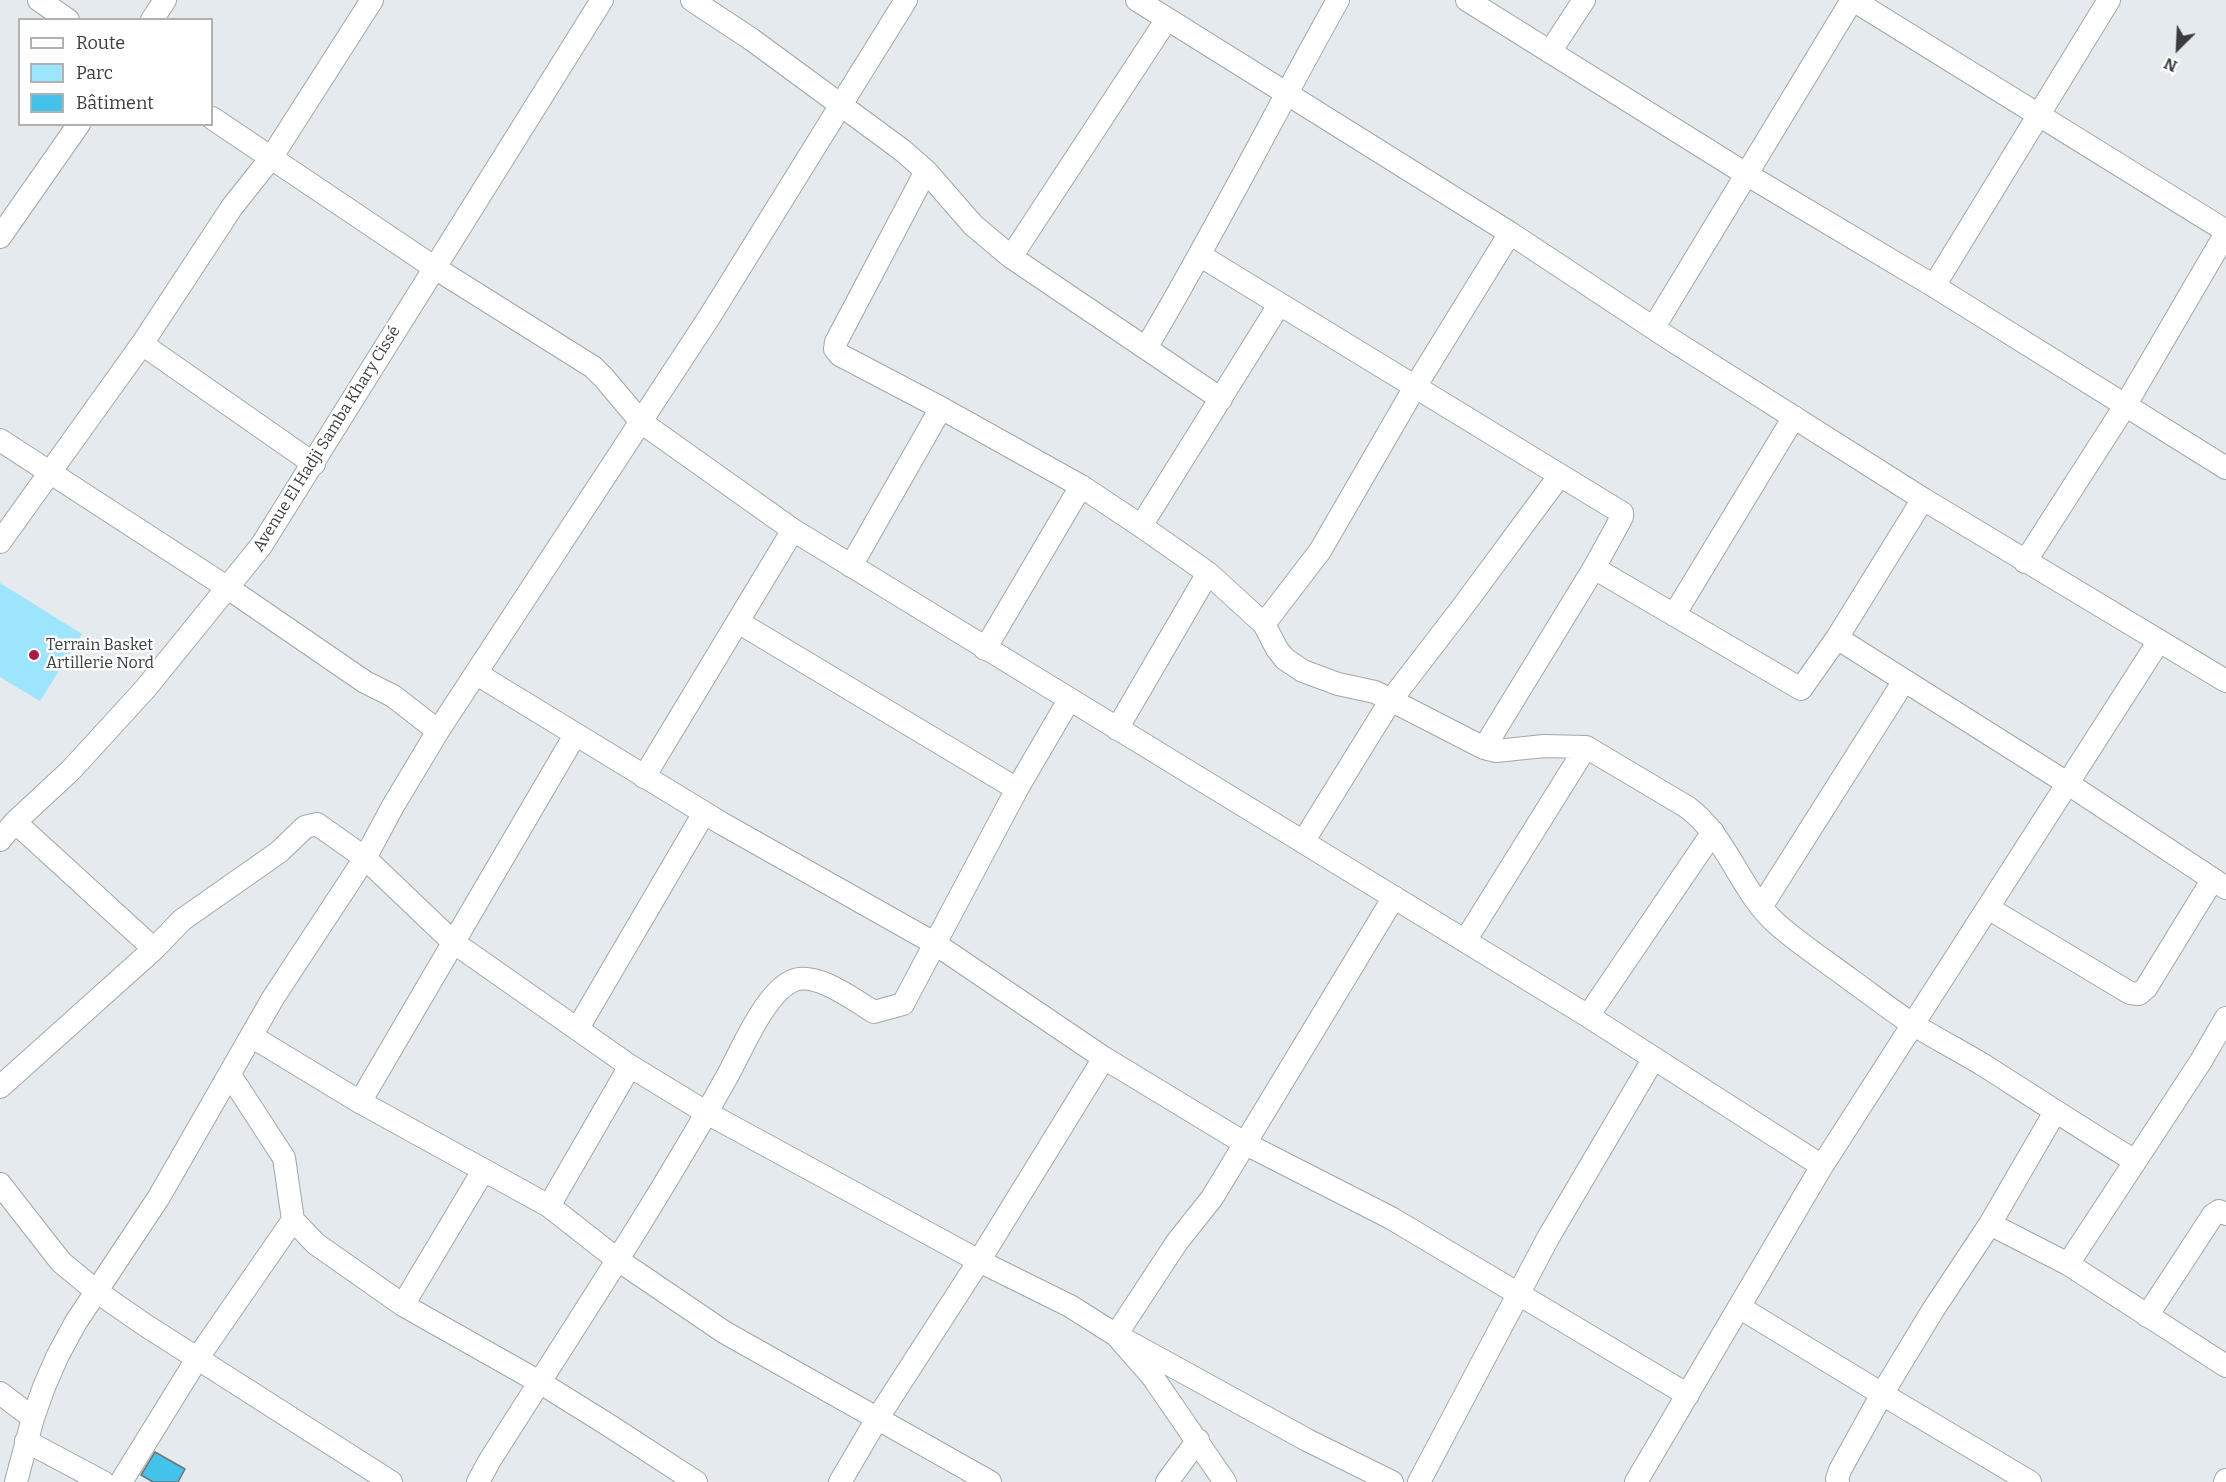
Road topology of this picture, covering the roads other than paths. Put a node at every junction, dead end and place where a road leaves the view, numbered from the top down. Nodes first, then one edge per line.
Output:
1 (39, 0) edge
2 (165, 0) edge
3 (372, 0) edge
4 (602, 0) edge
5 (692, 0) edge
6 (906, 0) edge
7 (1137, 0) edge
8 (1338, 0) edge
9 (1467, 0) edge
10 (1584, 0) edge
11 (1852, 0) edge
12 (2109, 0) edge
13 (65, 18) edge
14 (153, 18) edge
15 (1167, 19) junction
16 (1550, 52) junction
17 (1286, 93) junction
18 (842, 104) junction
19 (2038, 116) junction
20 (213, 119) edge
21 (78, 126) edge
22 (271, 158) junction
23 (926, 171) junction
24 (1746, 174) junction
25 (2226, 232) edge
26 (1510, 233) junction
27 (0, 237) edge
28 (1201, 256) junction
29 (1011, 257) junction
30 (435, 268) junction
31 (1934, 286) junction
32 (1280, 305) junction
33 (1654, 327) junction
34 (142, 344) junction
35 (1146, 348) junction
36 (1415, 387) junction
37 (1221, 399) junction
38 (2125, 406) junction
39 (941, 408) junction
40 (1794, 417) junction
41 (641, 422) junction
42 (0, 440) edge
43 (314, 464) junction
44 (2226, 468) edge
45 (52, 472) junction
46 (1560, 475) junction
47 (1081, 486) junction
48 (1923, 499) junction
49 (1141, 526) junction
50 (793, 530) junction
51 (0, 542) edge
52 (2025, 562) junction
53 (851, 566) junction
54 (1594, 567) junction
55 (1208, 573) junction
56 (228, 588) junction
57 (1674, 615) junction
58 (738, 622) junction
59 (1264, 624) junction
60 (1837, 638) junction
61 (2159, 641) junction
62 (985, 649) junction
63 (477, 674) junction
64 (1904, 681) junction
65 (2226, 681) edge
66 (1069, 700) junction
67 (1391, 700) junction
68 (1117, 729) junction
69 (438, 731) junction
70 (574, 735) junction
71 (1586, 747) junction
72 (1484, 748) junction
73 (644, 777) junction
74 (2067, 783) junction
75 (1017, 789) junction
76 (704, 813) junction
77 (15, 822) junction
78 (1713, 832) junction
79 (0, 840) edge
80 (1303, 842) junction
81 (366, 858) junction
82 (2219, 884) edge
83 (1394, 897) junction
84 (1761, 907) junction
85 (1988, 908) junction
86 (1465, 941) junction
87 (453, 942) junction
88 (934, 944) junction
89 (154, 949) junction
90 (1588, 1016) junction
91 (2226, 1018) edge
92 (1913, 1024) junction
93 (578, 1028) junction
94 (251, 1036) junction
95 (1104, 1058) junction
96 (1654, 1059) junction
97 (630, 1066) junction
98 (230, 1075) junction
99 (0, 1087) edge
100 (360, 1102) junction
101 (2055, 1112) junction
102 (707, 1113) junction
103 (1246, 1144) junction
104 (2135, 1161) junction
105 (1822, 1166) junction
106 (483, 1171) junction
107 (0, 1184) edge
108 (549, 1206) junction
109 (11, 1214) edge
110 (2226, 1214) edge
111 (293, 1220) junction
112 (1990, 1224) junction
113 (618, 1260) junction
114 (979, 1261) junction
115 (2068, 1264) junction
116 (96, 1291) junction
117 (1518, 1295) junction
118 (403, 1305) junction
119 (1739, 1306) junction
120 (2147, 1316) junction
121 (1116, 1335) junction
122 (197, 1359) junction
123 (2226, 1366) edge
124 (541, 1383) junction
125 (0, 1393) edge
126 (1882, 1394) junction
127 (1688, 1395) junction
128 (33, 1418) junction
129 (878, 1419) junction
130 (1198, 1440) junction
131 (26, 1441) junction
132 (1639, 1481) edge
133 (16, 1482) edge
134 (103, 1482) edge
135 (121, 1482) edge
136 (391, 1482) edge
137 (478, 1482) edge
138 (696, 1482) edge
139 (840, 1482) edge
140 (990, 1482) edge
141 (1167, 1482) edge
142 (1225, 1482) edge
143 (1392, 1482) edge
144 (1419, 1482) edge
145 (1838, 1482) edge
146 (2030, 1482) edge

1 - 13 street
2 - 14 street
3 - 22 street
4 - 30 street, Avenue El Hadji Samba Khary Cissé
5 - 18 street
6 - 18 street
7 - 15 street
8 - 17 street
9 - 16 street
10 - 16 street
11 - 19 street
11 - 24 street
12 - 19 street
15 - 17 street
15 - 29 street
16 - 24 street
17 - 26 street
17 - 28 street
18 - 23 street
18 - 41 street
19 - 25 street
19 - 31 street
20 - 22 street
21 - 27 street
22 - 30 street
22 - 34 street
23 - 29 street
23 - 39 street
24 - 31 street
24 - 33 street
25 - 38 street
26 - 33 street
26 - 36 street
28 - 32 street
28 - 35 street
29 - 35 street
30 - 41 street
30 - 43 street, Avenue El Hadji Samba Khary Cissé
31 - 38 street
32 - 36 street
32 - 37 street
33 - 40 street
34 - 43 street
34 - 45 street
35 - 37 street
36 - 46 street
36 - 59 street
37 - 49 street
38 - 44 street
38 - 52 street
39 - 47 street
39 - 53 street
40 - 48 street
40 - 57 street
41 - 50 street
41 - 63 street
42 - 45 street
43 - 56 street, Avenue El Hadji Samba Khary Cissé
45 - 51 street
45 - 56 street
46 - 54 street
46 - 67 street
47 - 49 street
47 - 62 street
48 - 52 street
48 - 60 street
49 - 55 street
50 - 53 street
50 - 58 street
52 - 61 street
53 - 62 street
54 - 57 street
54 - 72 street
55 - 59 street
55 - 68 street
56 - 69 street
56 - 77 street, Avenue El Hadji Samba Khary Cissé
57 - 60 street
58 - 73 street
58 - 75 street
59 - 67 street
60 - 64 street
61 - 65 street
61 - 74 street
62 - 66 street
63 - 69 street
63 - 70 street
64 - 74 street
64 - 84 street
66 - 68 street
66 - 75 street
67 - 72 street
67 - 80 street
68 - 80 street
69 - 81 street
70 - 73 street
70 - 87 street
71 - 72 street
71 - 78 street
71 - 86 street
73 - 76 street
74 - 82 street
74 - 85 street
75 - 88 street
76 - 88 street
76 - 93 street
77 - 79 street, Avenue El Hadji Samba Khary Cissé
77 - 89 street
78 - 84 street
78 - 90 street
80 - 83 street
81 - 87 street
81 - 89 street
81 - 94 street
82 - 85 street
83 - 86 street
83 - 103 street
84 - 92 street
85 - 92 street
86 - 90 street
87 - 93 street
87 - 100 street
88 - 95 street
88 - 102 street
89 - 99 street
90 - 96 street
91 - 104 street
92 - 101 street
92 - 105 street
93 - 97 street
94 - 98 street
94 - 100 street
95 - 103 street
95 - 114 street
96 - 105 street
96 - 117 street
97 - 102 street
97 - 108 street
98 - 111 street
98 - 116 street
100 - 106 street
101 - 104 street
101 - 112 street
102 - 113 street
102 - 114 street
103 - 117 street
103 - 121 street
104 - 115 street
105 - 119 street
106 - 108 street
106 - 118 street
107 - 109 street
108 - 113 street
109 - 116 street
110 - 120 street
111 - 118 street
111 - 122 street
112 - 115 street
112 - 126 street
113 - 124 street
113 - 129 street
114 - 121 street
114 - 129 street
115 - 120 street
116 - 122 street
116 - 128 street
117 - 127 street
117 - 144 street
118 - 124 street
119 - 126 street
119 - 127 street
120 - 123 street
121 - 130 street
121 - 143 street
122 - 135 street
122 - 136 street
124 - 137 street
124 - 138 street
125 - 128 street
126 - 145 street
126 - 146 street
127 - 132 street
128 - 131 street
129 - 139 street
129 - 140 street
130 - 141 street
130 - 142 street
131 - 133 street
131 - 134 street

